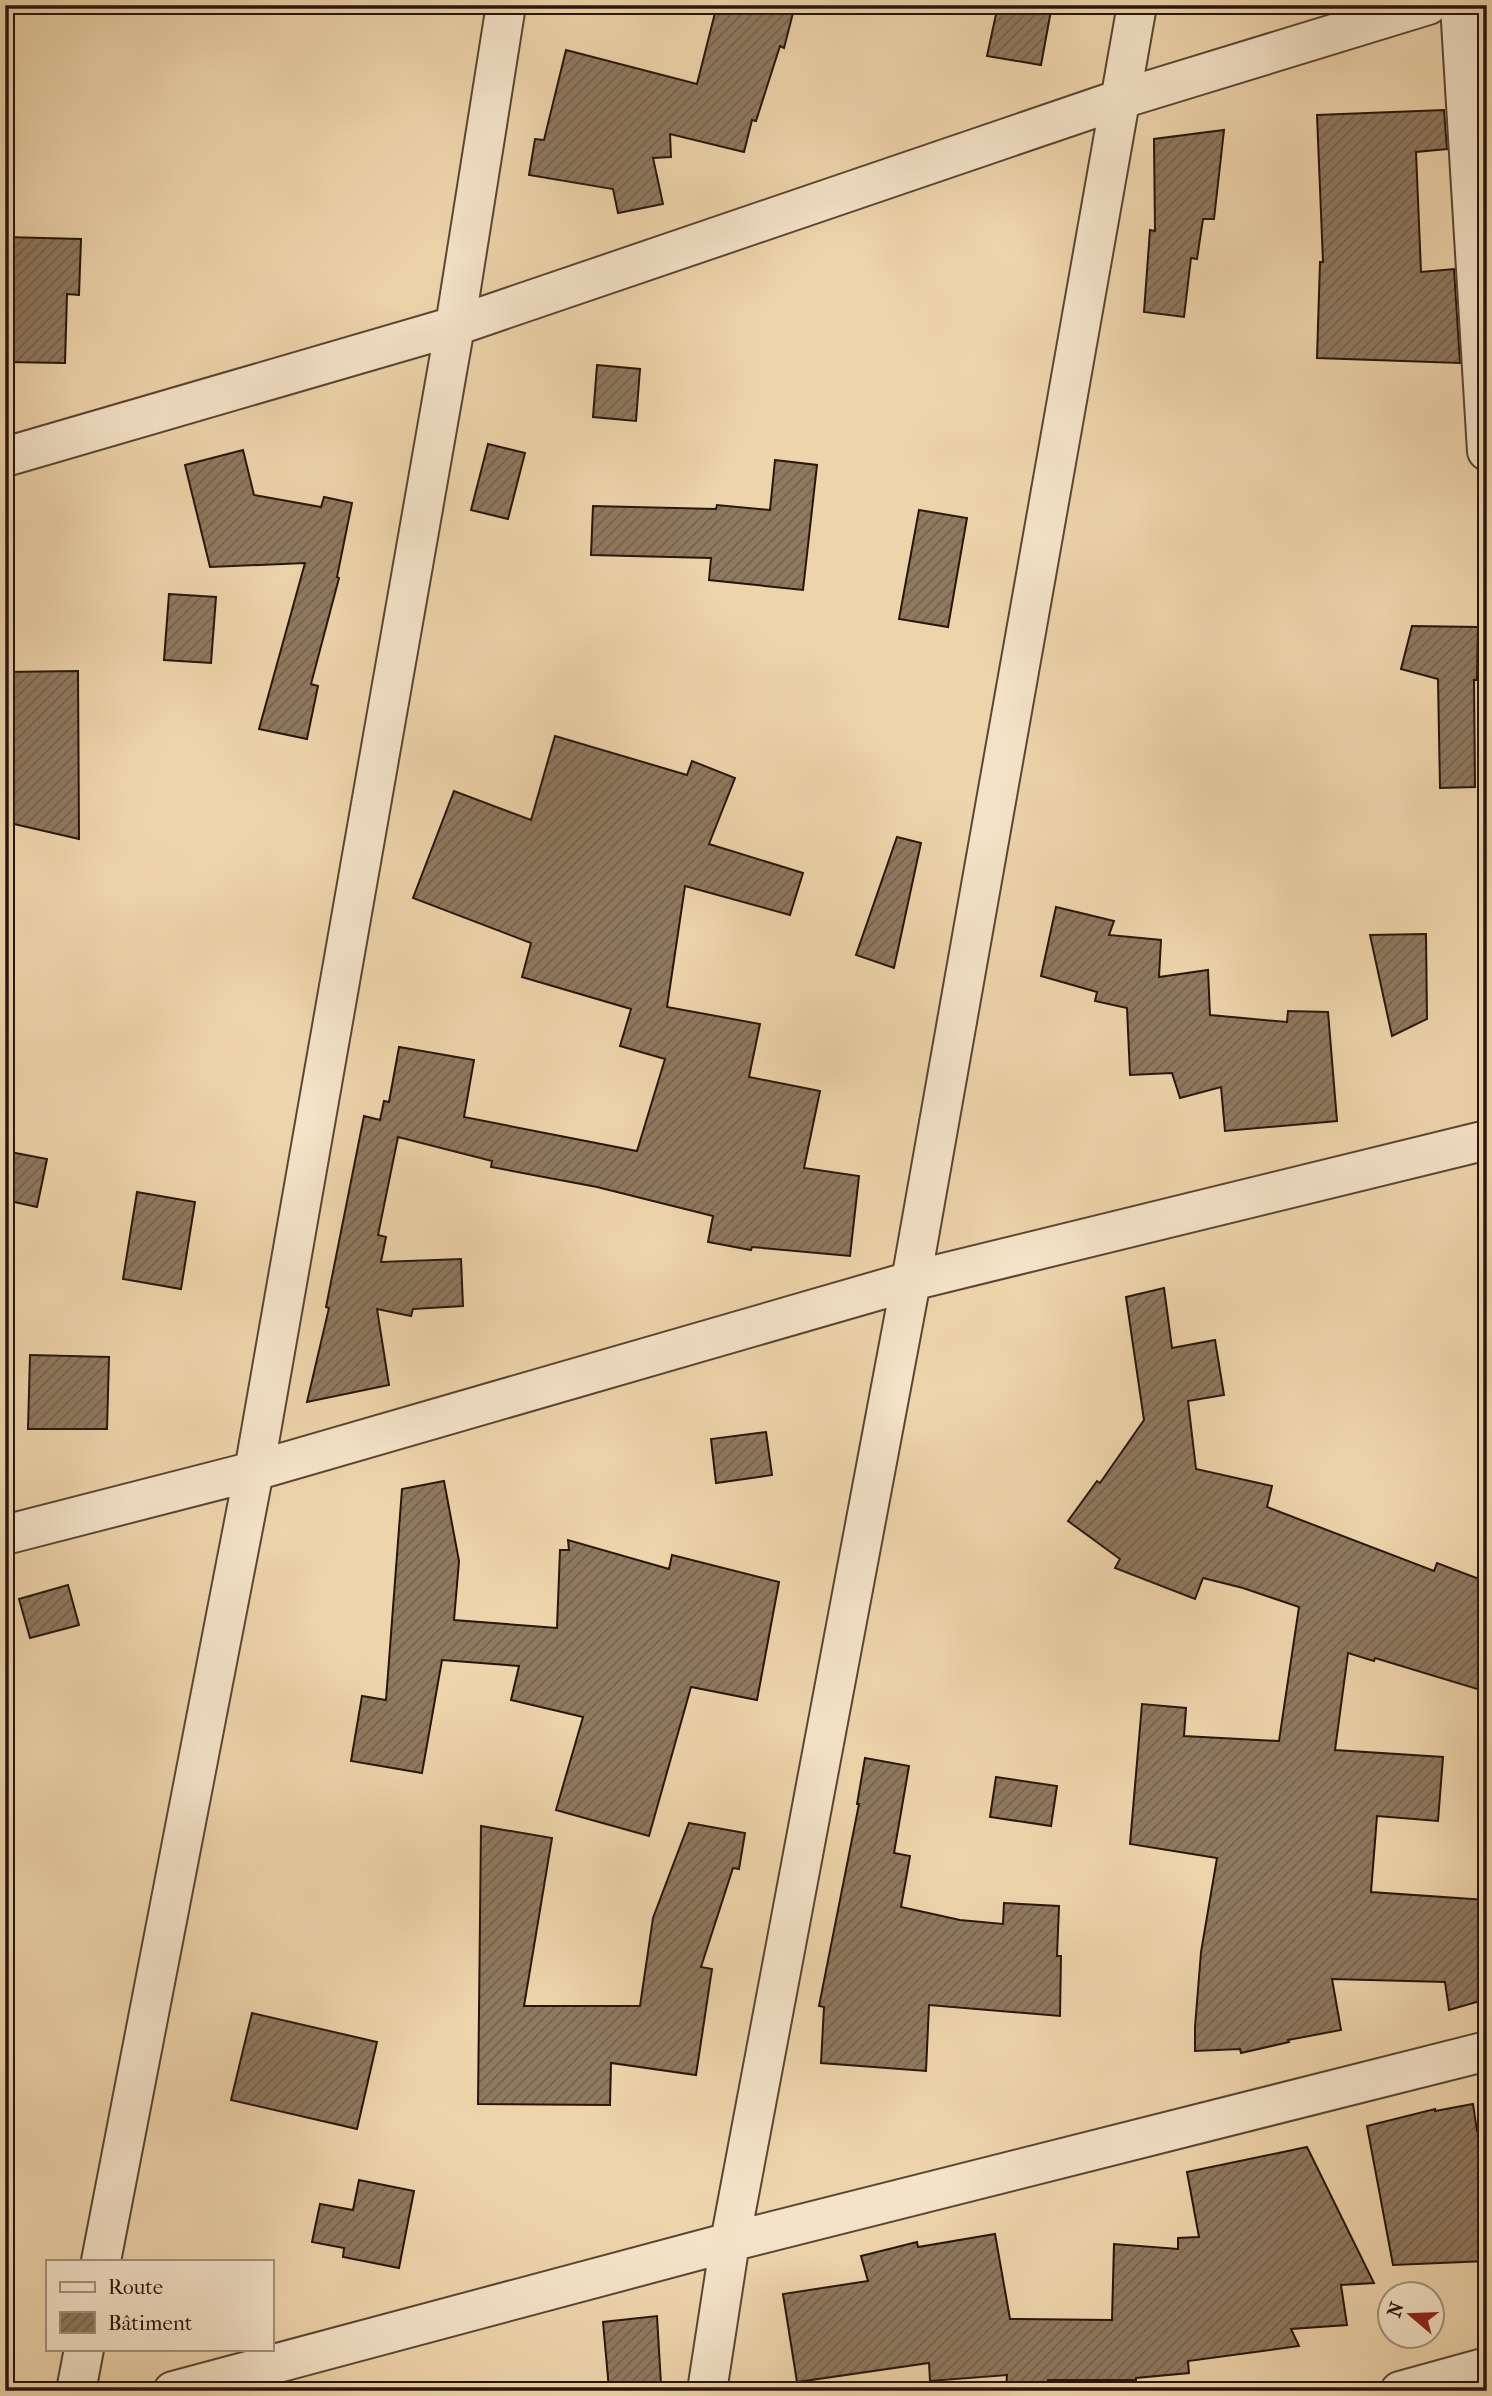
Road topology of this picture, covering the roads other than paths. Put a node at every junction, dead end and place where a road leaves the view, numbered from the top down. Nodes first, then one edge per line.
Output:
1 (506, 5) edge
2 (1137, 5) edge
3 (1428, 5) edge
4 (1460, 5) edge
5 (1121, 99) junction
6 (455, 326) junction
7 (1487, 451) edge
8 (5, 457) edge
9 (1487, 1140) edge
10 (911, 1280) junction
11 (254, 1471) junction
12 (5, 1535) edge
13 (1487, 2051) edge
14 (730, 2242) junction
15 (101, 2260) edge
16 (84, 2350) edge
17 (1487, 2367) edge
18 (76, 2391) edge
19 (173, 2391) edge
20 (707, 2391) edge
21 (1400, 2391) edge

1 - 6 street
2 - 5 street
3 - 5 street
4 - 7 street
5 - 6 street
5 - 10 street
6 - 8 street
6 - 11 street
9 - 10 street
10 - 11 street
10 - 14 street
11 - 12 street
11 - 15 street
13 - 14 street
14 - 19 street
14 - 20 street
16 - 18 street
17 - 21 street

